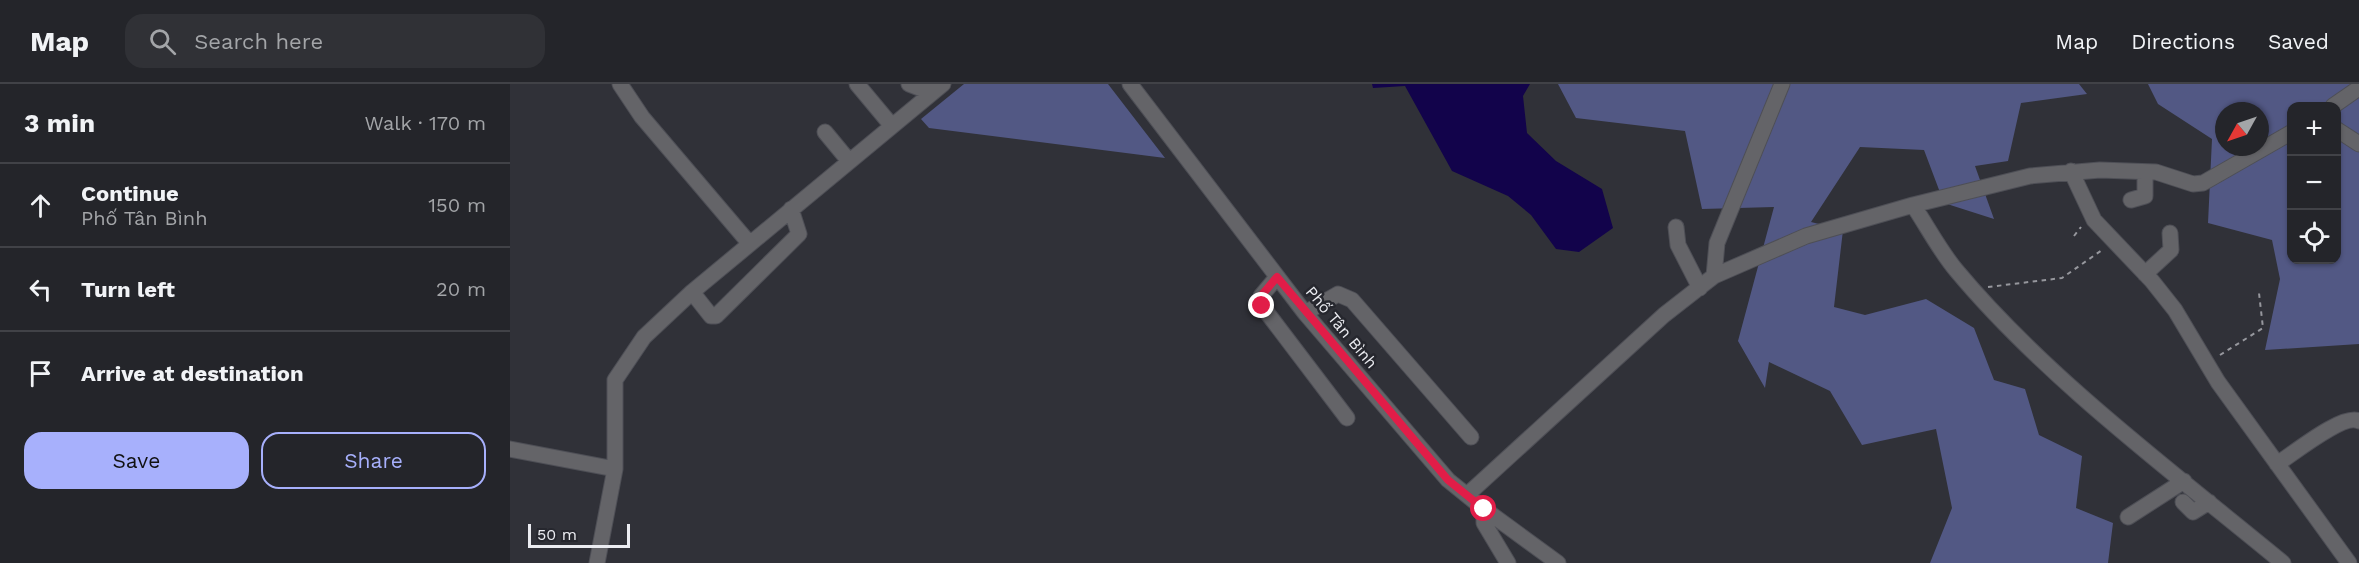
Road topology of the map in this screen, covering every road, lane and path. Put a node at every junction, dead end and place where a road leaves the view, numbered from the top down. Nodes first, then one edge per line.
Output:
1 (620, 84) edge
2 (857, 84) edge
3 (909, 84) edge
4 (942, 84) edge
5 (1130, 84) edge
6 (1782, 84) edge
7 (2359, 88) edge
8 (2338, 102) edge
9 (892, 126) junction
10 (825, 132) dead end
11 (2341, 132) edge
12 (2287, 135) edge
13 (2359, 144) edge
14 (849, 161) junction
15 (2072, 171) junction
16 (2145, 172) junction
17 (2131, 200) dead end
18 (1913, 205) junction
19 (791, 209) junction
20 (1677, 227) dead end
21 (2170, 233) dead end
22 (2114, 242) junction
23 (750, 244) junction
24 (2145, 274) junction
25 (1714, 276) junction
26 (1277, 277) junction
27 (1700, 288) junction
28 (692, 292) junction
29 (1976, 292) junction
30 (2259, 293) dead end
31 (1305, 313) junction
32 (2207, 363) junction
33 (2356, 417) edge
34 (1347, 418) dead end
35 (1471, 437) dead end
36 (510, 449) edge
37 (2277, 464) junction
38 (615, 469) junction
39 (2184, 481) junction
40 (1467, 495) junction
41 (2183, 502) dead end
42 (2209, 502) junction
43 (1484, 509) junction
44 (2128, 517) dead end
45 (597, 563) edge
46 (1509, 563) edge
47 (1558, 563) edge
48 (2283, 563) edge
49 (2349, 563) edge

1 - 23 street
2 - 9 street
3 - 4 street
4 - 9 street
5 - 26 street, Phố Tân Bình
6 - 25 street
7 - 8 street
9 - 14 street
10 - 14 street
11 - 13 street
12 - 16 street
14 - 19 street
15 - 16 street
15 - 18 street
15 - 22 street
16 - 17 street
18 - 25 street
18 - 29 street
19 - 23 street
19 - 28 street
20 - 27 street
21 - 24 street
22 - 24 street
22 - 29 path
23 - 28 street
24 - 32 street
25 - 27 street
26 - 31 street, Phố Tân Bình
26 - 34 street
27 - 40 street
28 - 38 street
29 - 39 street
30 - 32 path
31 - 35 street
31 - 40 street, Phố Tân Bình
32 - 37 street
33 - 37 street
36 - 38 street
37 - 49 street
38 - 45 street
39 - 42 street
39 - 44 street
40 - 43 street, Phố Tân Bình
41 - 42 street
42 - 48 street
43 - 46 street
43 - 47 street, Phố Tân Bình

